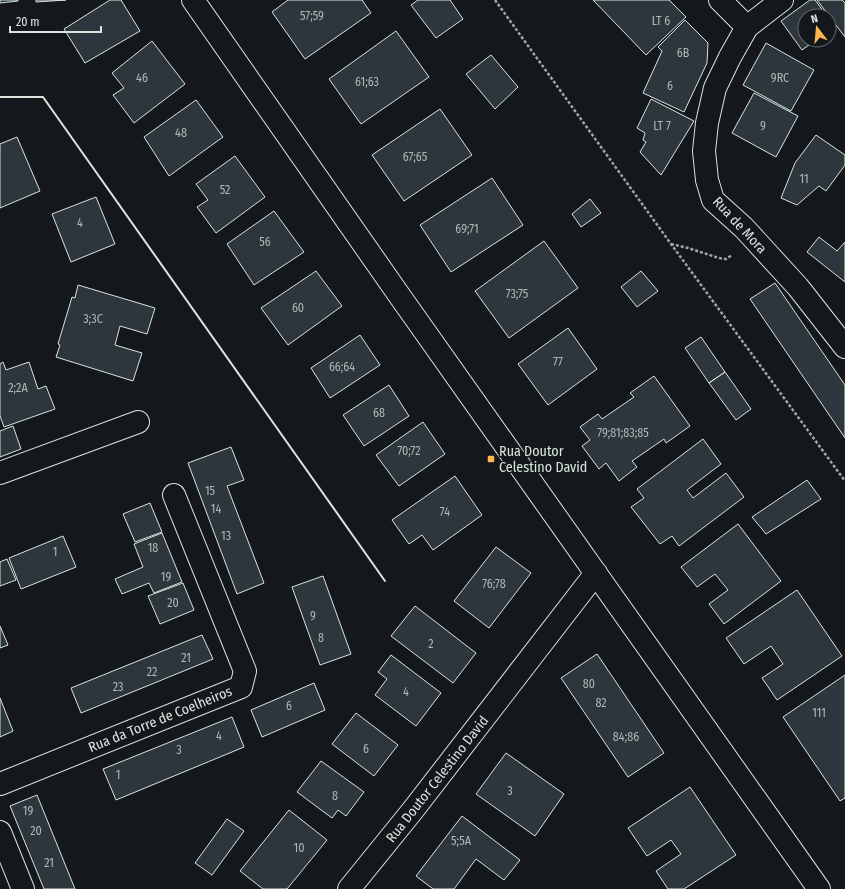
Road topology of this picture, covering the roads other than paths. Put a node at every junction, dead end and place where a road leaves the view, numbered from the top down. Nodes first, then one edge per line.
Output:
1 (192, 0) edge
2 (720, 0) edge
3 (782, 0) edge
4 (747, 27) junction
5 (845, 347) edge
6 (138, 422) dead end
7 (0, 473) edge
8 (174, 495) dead end
9 (596, 573) junction
10 (0, 784) edge
11 (0, 832) edge
12 (23, 889) edge
13 (350, 889) edge
14 (819, 889) edge

1 - 9 street
2 - 4 street
3 - 4 street
4 - 5 street, Rua de Mora
6 - 7 street
8 - 10 street, Rua da Torre de Coelheiros
9 - 13 street, Rua Doutor Celestino David
9 - 14 street
11 - 12 street

